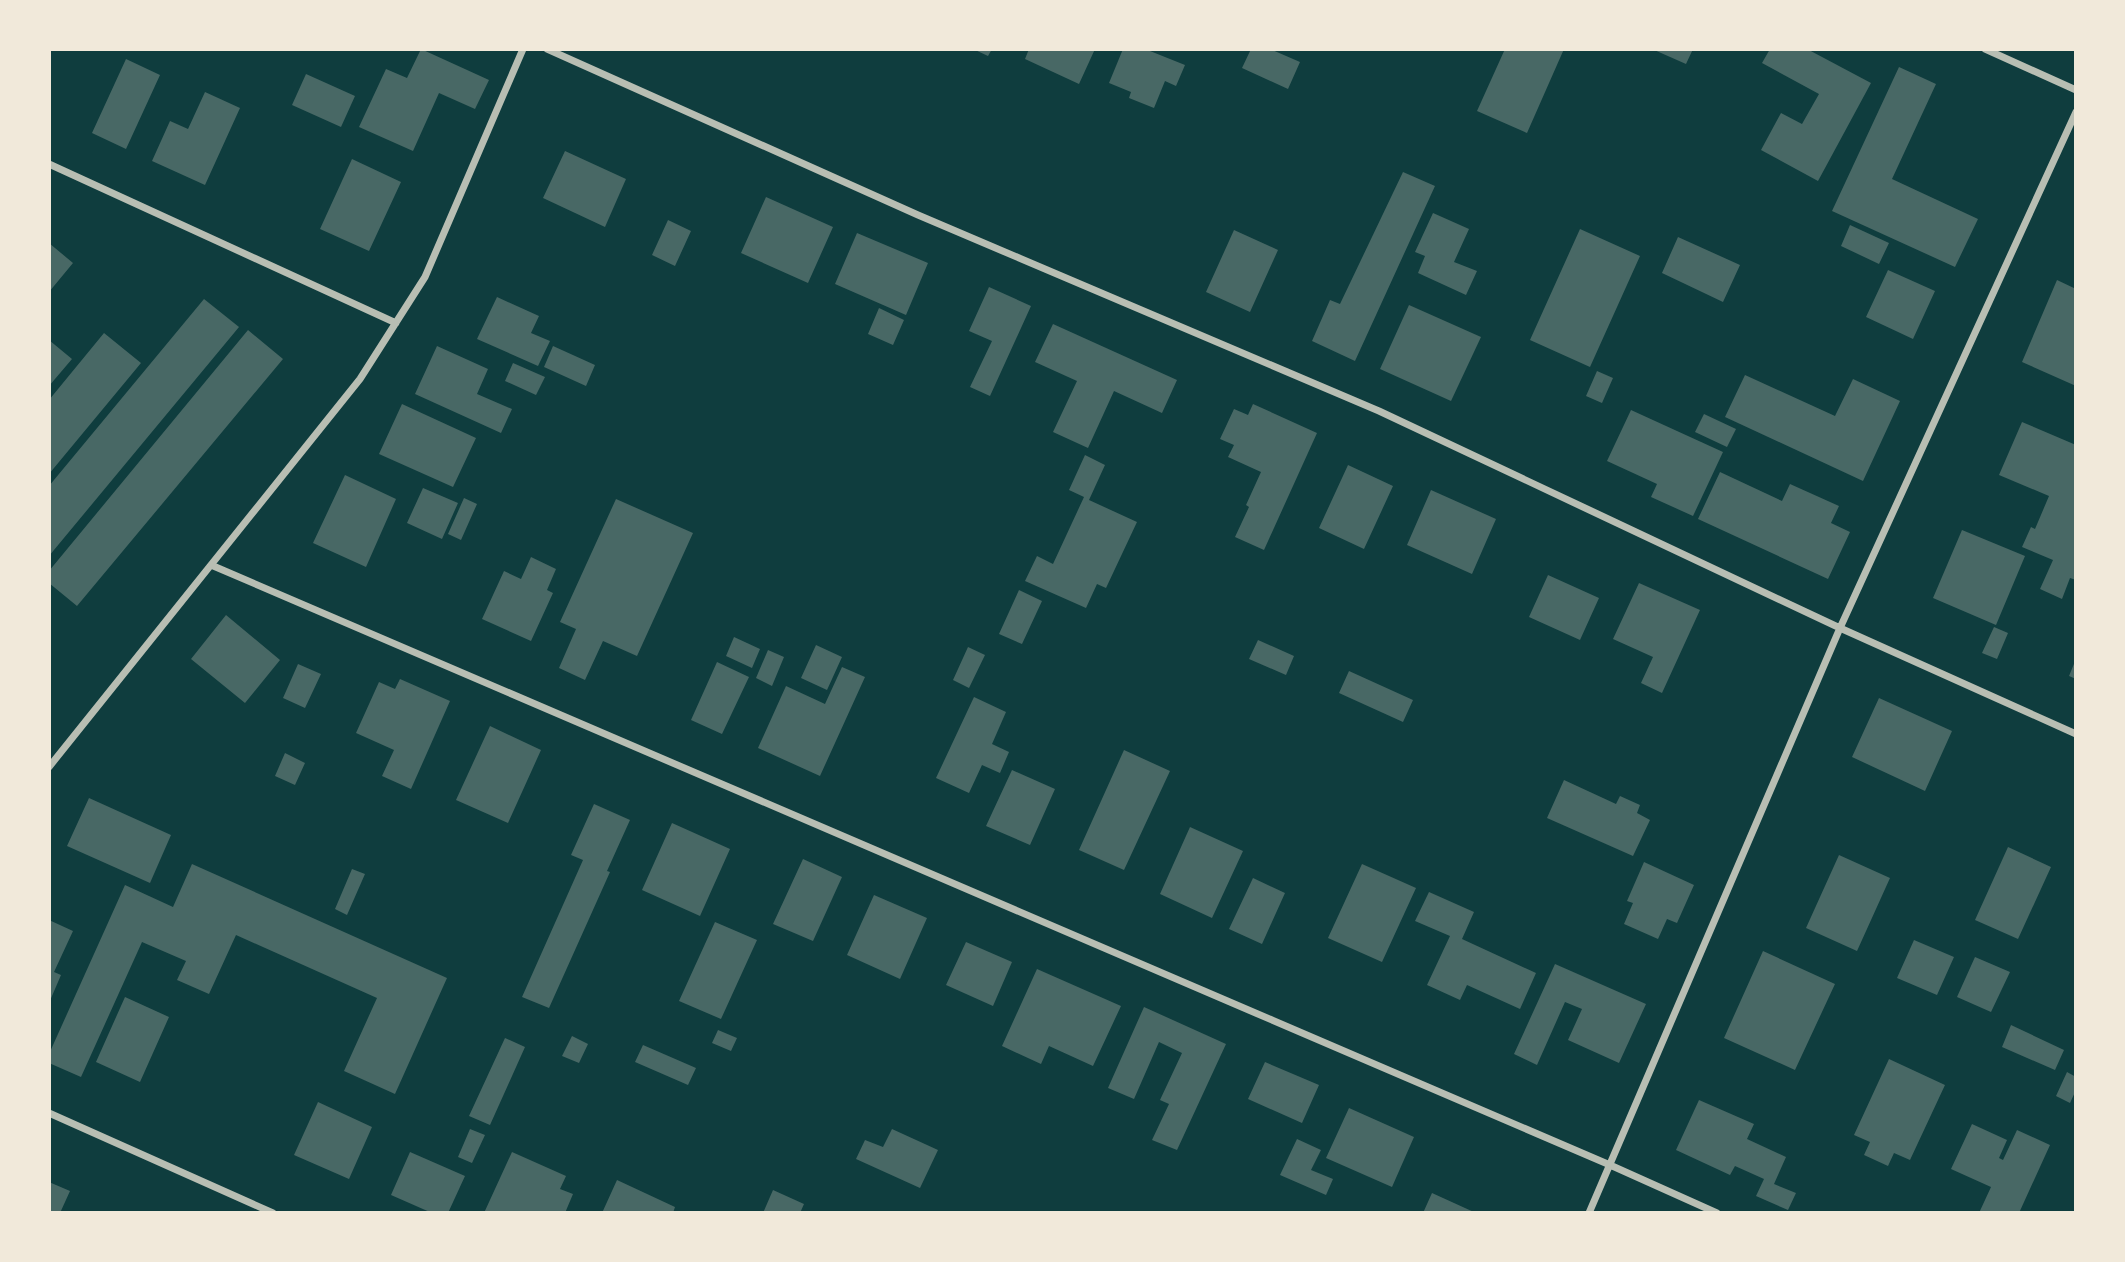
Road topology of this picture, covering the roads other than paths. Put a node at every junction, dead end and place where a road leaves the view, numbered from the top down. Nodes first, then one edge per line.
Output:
1 (523, 49) edge
2 (547, 49) edge
3 (1985, 49) edge
4 (2076, 90) edge
5 (2076, 112) edge
6 (49, 164) edge
7 (396, 323) junction
8 (211, 565) junction
9 (1840, 628) junction
10 (2076, 734) edge
11 (49, 768) edge
12 (49, 1113) edge
13 (1610, 1165) junction
14 (273, 1213) edge
15 (1589, 1213) edge
16 (1717, 1213) edge

1 - 7 street
2 - 9 street
3 - 4 street
5 - 9 street
6 - 7 street
7 - 8 street
8 - 11 street
8 - 13 street
9 - 10 street
9 - 13 street
12 - 14 street
13 - 15 street
13 - 16 street

